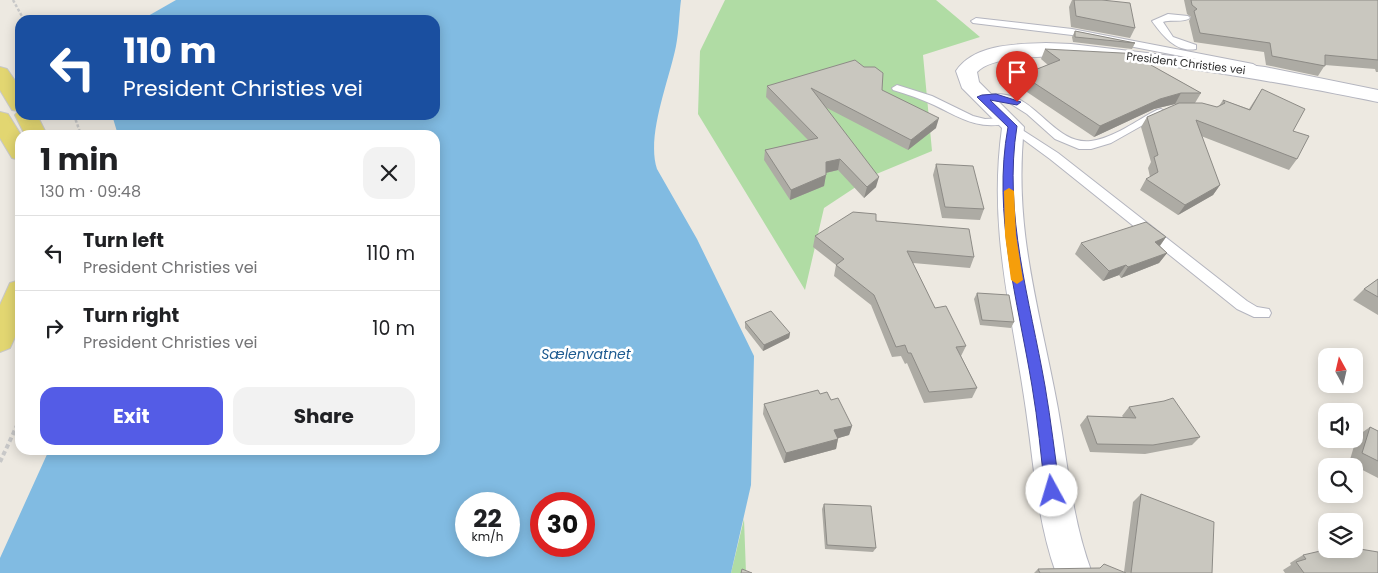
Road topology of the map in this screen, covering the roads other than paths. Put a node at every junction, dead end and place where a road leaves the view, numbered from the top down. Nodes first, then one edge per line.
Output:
1 (1184, 18) dead end
2 (976, 21) dead end
3 (1259, 70) junction
4 (0, 73) edge
5 (897, 88) dead end
6 (1378, 96) edge
7 (15, 97) edge
8 (982, 97) junction
9 (1176, 107) edge
10 (0, 119) edge
11 (1009, 124) junction
12 (15, 144) edge
13 (15, 302) edge
14 (1264, 313) dead end
15 (15, 334) edge
16 (0, 340) edge
17 (0, 357) edge
18 (1074, 573) edge

1 - 3 lane, President Christies vei
2 - 3 lane, President Christies vei
3 - 6 street, President Christies vei
3 - 8 street, President Christies vei
4 - 7 main road
5 - 11 lane
8 - 9 lane
8 - 11 street, President Christies vei
10 - 12 main road
11 - 14 lane, President Christies vei
11 - 18 street
13 - 16 main road
15 - 17 main road

